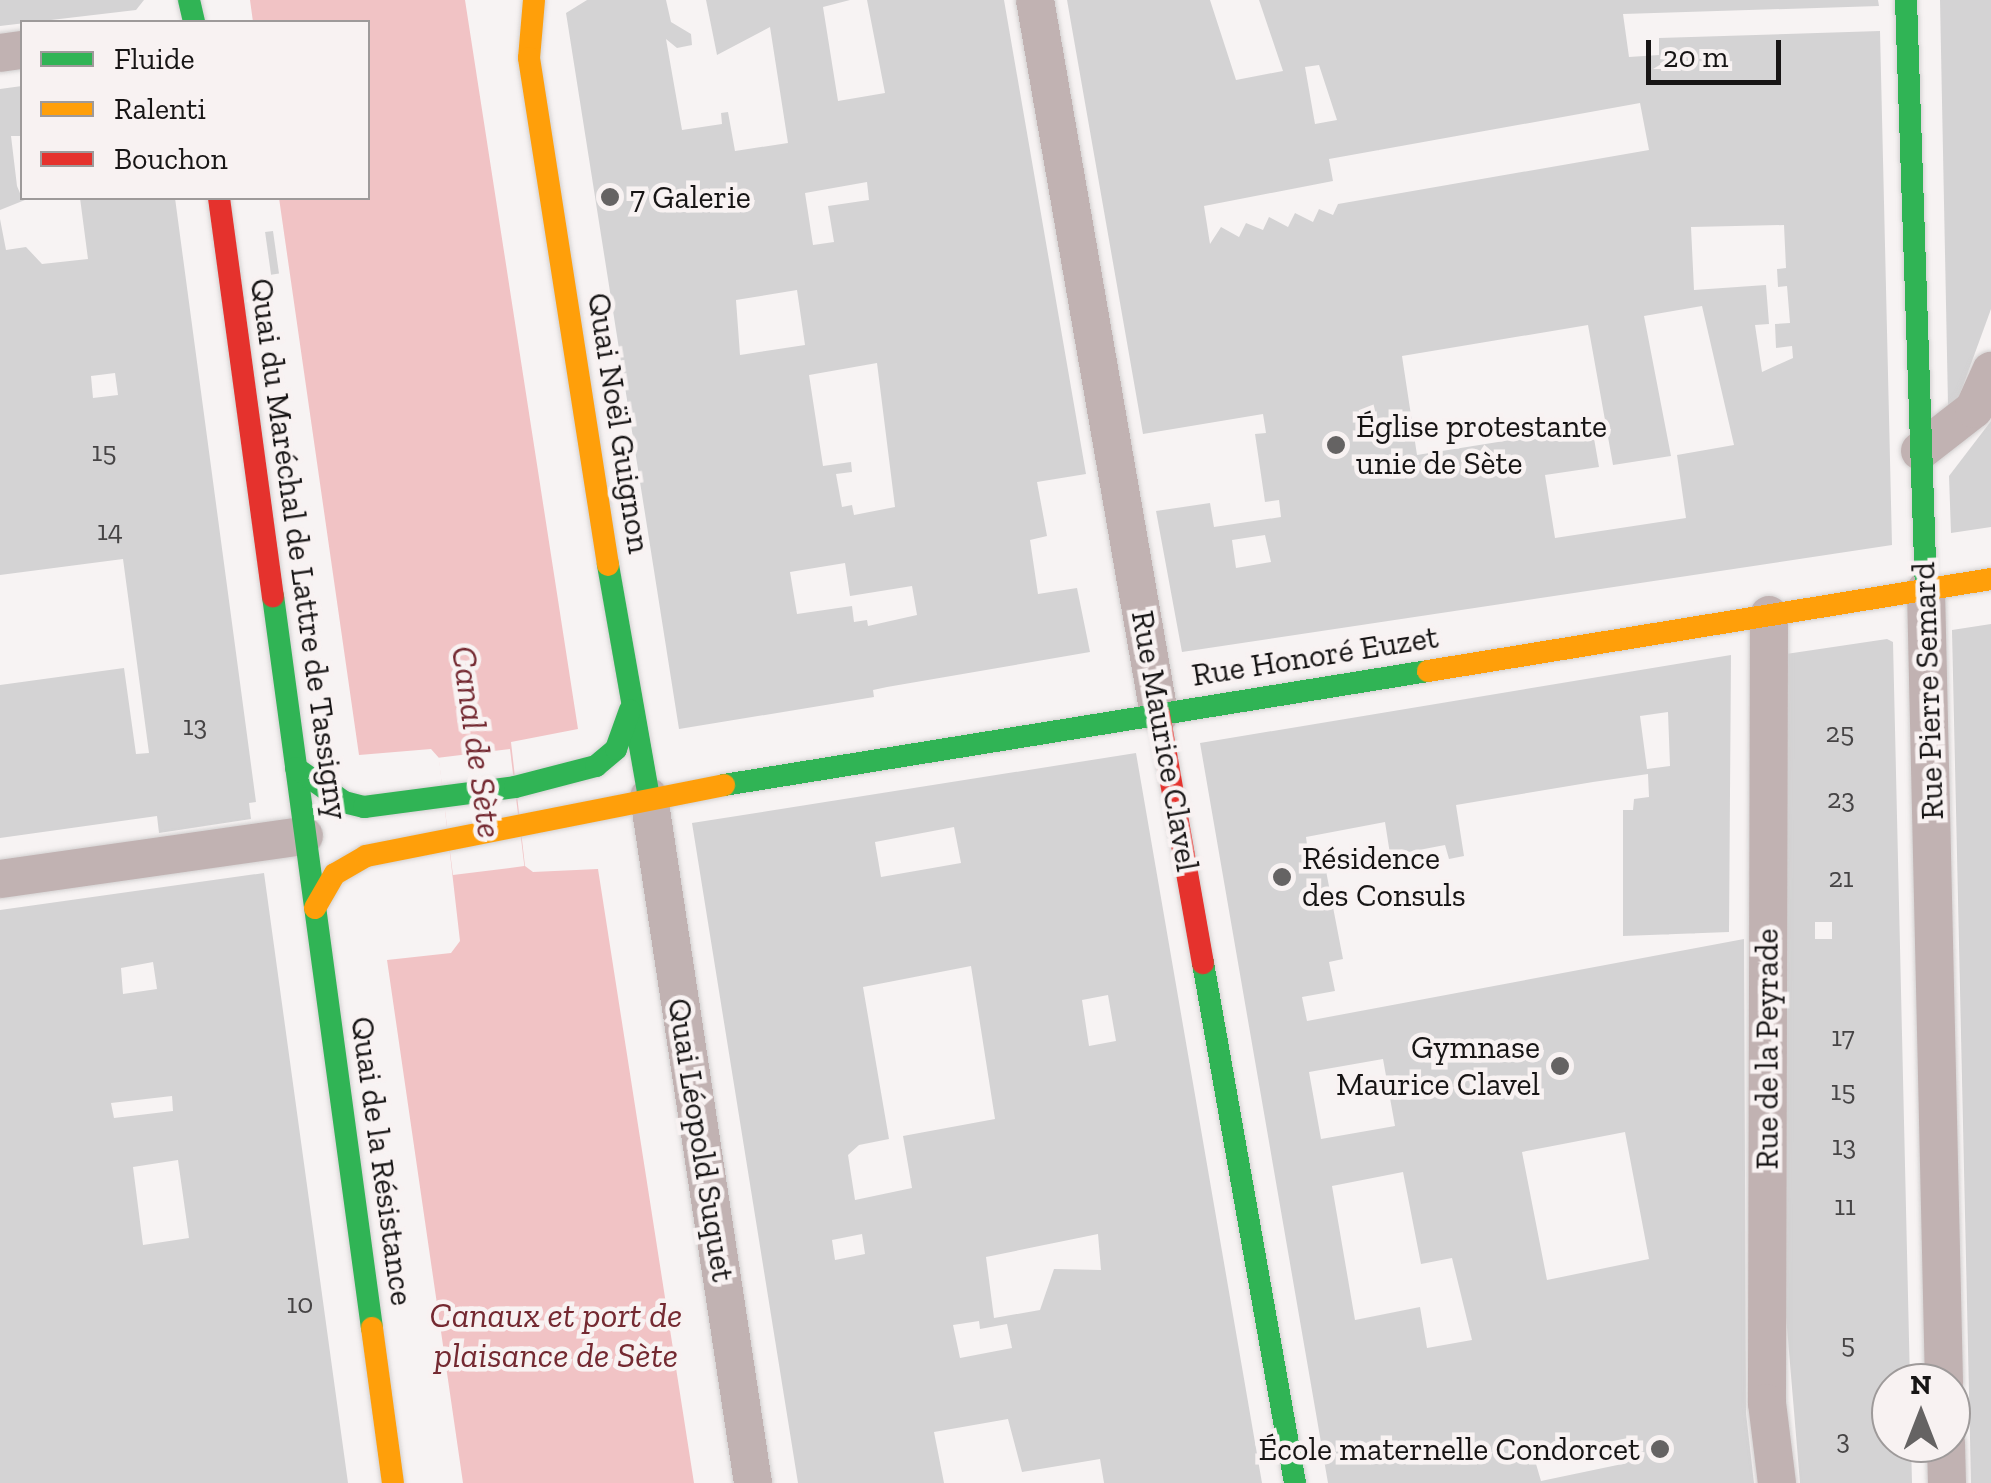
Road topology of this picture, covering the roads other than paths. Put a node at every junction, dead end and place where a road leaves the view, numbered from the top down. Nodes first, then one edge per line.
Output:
1 (534, 0) edge
2 (1034, 0) edge
3 (1906, 0) edge
4 (218, 200) edge
5 (1991, 371) edge
6 (1920, 452) junction
7 (1991, 579) edge
8 (1926, 590) junction
9 (1769, 615) junction
10 (630, 710) junction
11 (1160, 714) junction
12 (296, 768) junction
13 (650, 797) junction
14 (304, 836) junction
15 (0, 878) edge
16 (315, 908) junction
17 (1944, 1363) edge
18 (393, 1483) edge
19 (753, 1483) edge
20 (1295, 1483) edge
21 (1776, 1483) edge

1 - 10 main road, Quai Noël Guignon
2 - 11 street, Rue Maurice Clavel
3 - 6 main road, Rue Pierre Semard
4 - 12 main road, Quai du Maréchal de Lattre de Tassigny
5 - 6 street
6 - 8 main road, Rue Pierre Semard
7 - 8 main road, Rue Honoré Euzet
8 - 9 main road, Rue Honoré Euzet
8 - 17 street, Rue Pierre Semard
9 - 11 main road, Rue Honoré Euzet
9 - 21 street, Rue de la Peyrade
10 - 12 main road
10 - 13 main road, Quai Noël Guignon
11 - 13 main road, Rue Honoré Euzet
11 - 20 main road, Rue Maurice Clavel
12 - 14 main road, Quai du Maréchal de Lattre de Tassigny
13 - 16 main road, Rue Honoré Euzet
13 - 19 street, Quai Léopold Suquet
14 - 15 street
14 - 16 main road, Quai du Maréchal de Lattre de Tassigny
16 - 18 main road, Quai de la Résistance

